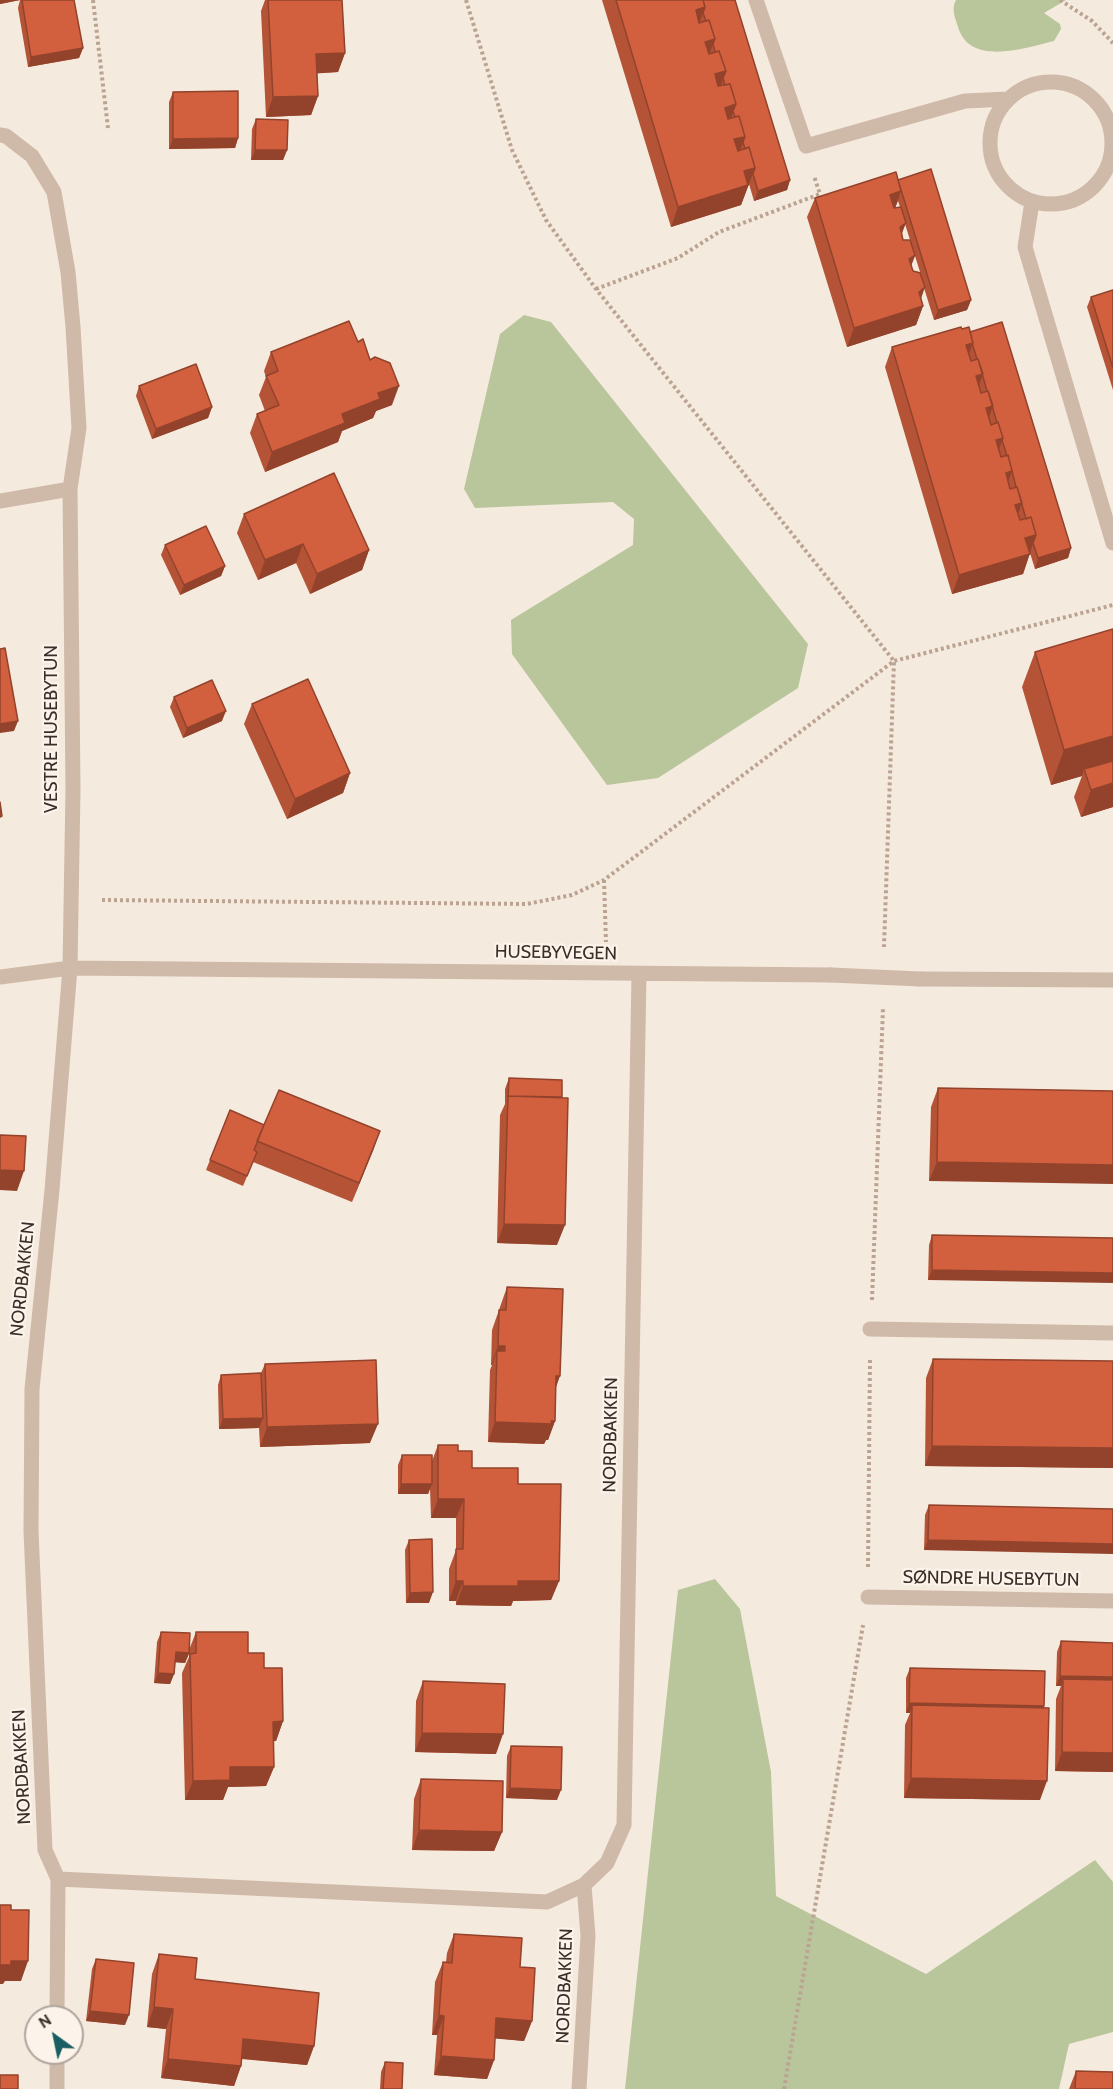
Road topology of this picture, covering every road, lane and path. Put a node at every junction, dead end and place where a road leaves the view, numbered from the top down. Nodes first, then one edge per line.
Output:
1 (93, 0) edge
2 (466, 0) edge
3 (756, 0) edge
4 (1060, 0) edge
5 (1113, 43) edge
6 (1008, 99) junction
7 (108, 128) dead end
8 (1113, 133) edge
9 (0, 135) edge
10 (806, 146) junction
11 (1032, 202) junction
12 (596, 289) junction
13 (70, 489) junction
14 (0, 501) edge
15 (1113, 543) edge
16 (1113, 605) edge
17 (894, 661) junction
18 (604, 880) junction
19 (71, 900) junction
20 (884, 943) dead end
21 (70, 968) junction
22 (607, 973) junction
23 (639, 974) junction
24 (0, 977) edge
25 (1113, 980) edge
26 (870, 1329) dead end
27 (1113, 1333) edge
28 (868, 1597) dead end
29 (1113, 1601) edge
30 (862, 1636) dead end
31 (58, 1879) junction
32 (584, 1885) junction
33 (57, 2005) edge
34 (57, 2065) edge
35 (57, 2089) edge
36 (579, 2089) edge
37 (784, 2089) edge

1 - 7 path
2 - 12 path
3 - 10 street
4 - 5 path
6 - 8 street
6 - 10 street
6 - 11 street
8 - 11 street
9 - 13 street, VESTRE HUSEBYTUN
10 - 12 path
11 - 15 street
12 - 17 path
13 - 14 street
13 - 19 street, VESTRE HUSEBYTUN
16 - 17 path
17 - 18 path
17 - 20 path
18 - 19 path
18 - 22 path
19 - 21 street, VESTRE HUSEBYTUN
21 - 22 street, HUSEBYVEGEN
21 - 24 street, HUSEBYVEGEN
21 - 31 street, NORDBAKKEN
22 - 23 street, HUSEBYVEGEN
23 - 25 street, HUSEBYVEGEN, bridge
23 - 32 street, NORDBAKKEN
26 - 27 street
28 - 29 street, SØNDRE HUSEBYTUN
30 - 37 path
31 - 32 street, NORDBAKKEN
31 - 33 street, NORDBAKKEN
32 - 36 street, NORDBAKKEN
34 - 35 street

